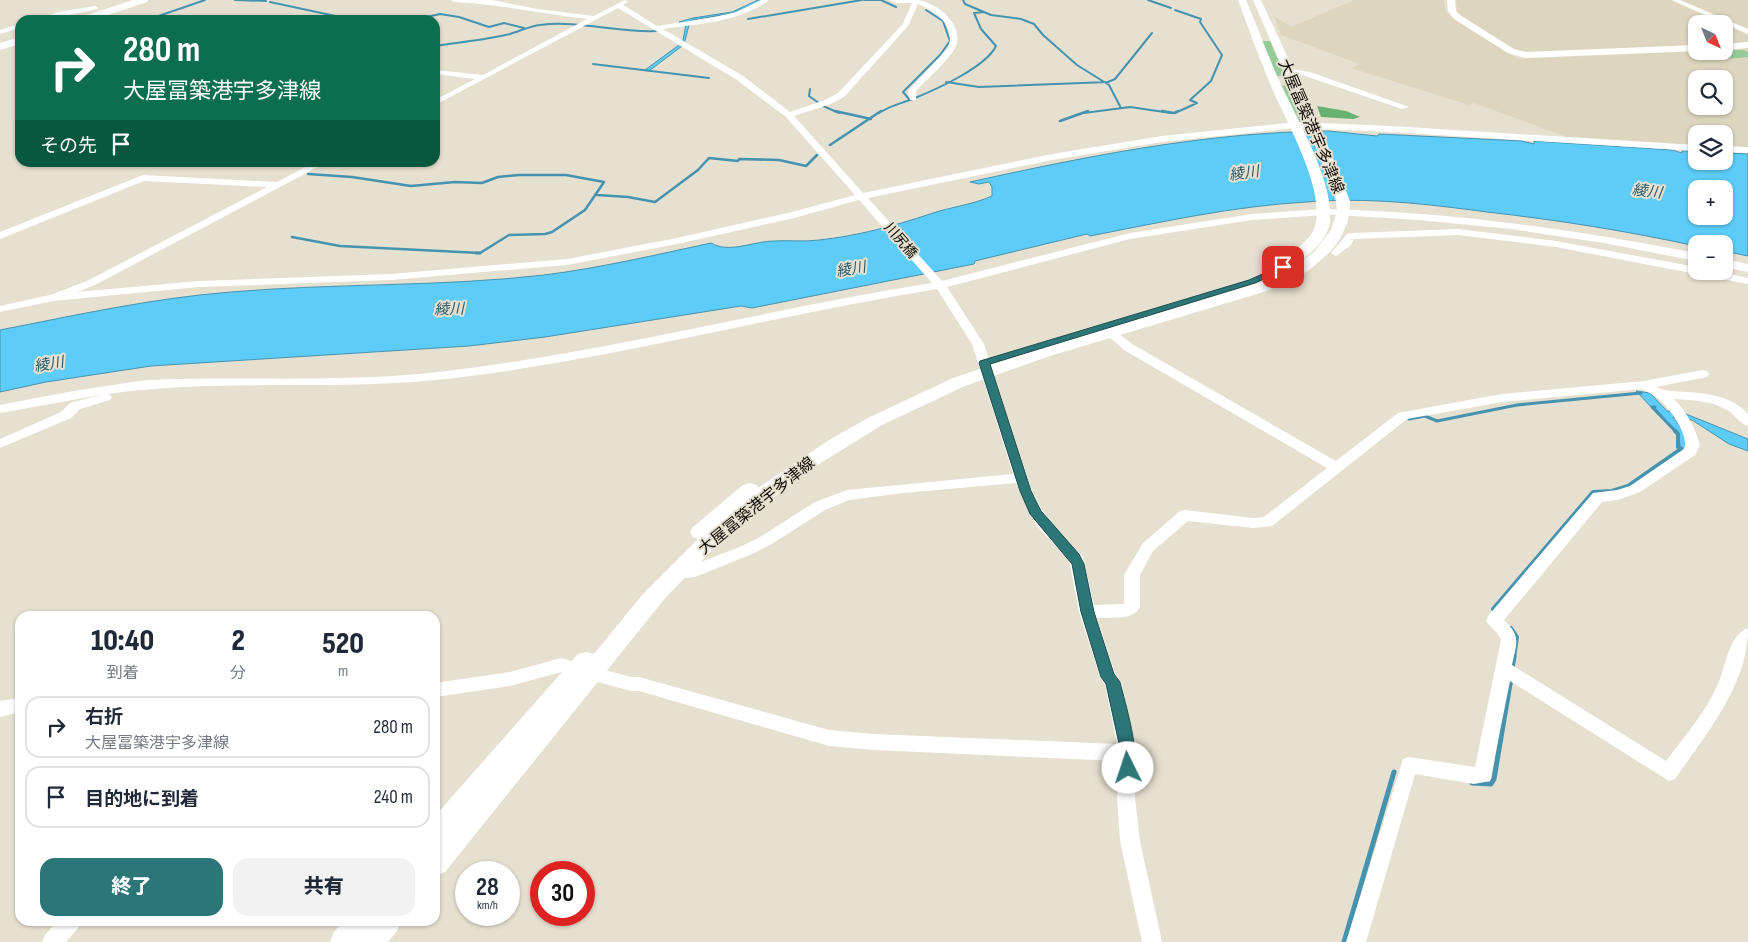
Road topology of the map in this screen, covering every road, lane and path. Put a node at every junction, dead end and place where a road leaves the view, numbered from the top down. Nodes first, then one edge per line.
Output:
1 (144, 0) edge
2 (454, 0) edge
3 (628, 0) edge
4 (766, 0) edge
5 (894, 0) edge
6 (1242, 0) edge
7 (1257, 0) edge
8 (1451, 0) edge
9 (1675, 0) edge
10 (917, 3) edge
11 (618, 5) junction
12 (554, 6) dead end
13 (95, 8) dead end
14 (550, 12) junction
15 (55, 15) edge
16 (99, 15) edge
17 (594, 18) junction
18 (15, 28) edge
19 (656, 28) junction
20 (0, 32) edge
21 (1254, 32) junction
22 (1270, 32) junction
23 (1748, 32) edge
24 (15, 42) edge
25 (1748, 45) edge
26 (1733, 46) edge
27 (0, 47) edge
28 (1688, 48) edge
29 (1288, 70) junction
30 (440, 73) edge
31 (483, 77) junction
32 (1273, 79) junction
33 (1293, 81) junction
34 (913, 98) dead end
35 (440, 100) edge
36 (1406, 107) dead end
37 (789, 115) junction
38 (1296, 127) junction
39 (1314, 128) junction
40 (1688, 147) edge
41 (1733, 149) edge
42 (1748, 150) edge
43 (313, 167) edge
44 (279, 185) junction
45 (866, 197) junction
46 (1324, 212) junction
47 (1343, 214) junction
48 (0, 236) edge
49 (1323, 251) junction
50 (1688, 256) edge
51 (1733, 265) edge
52 (1748, 268) edge
53 (1688, 269) edge
54 (1733, 278) edge
55 (1748, 281) edge
56 (938, 283) junction
57 (53, 298) junction
58 (0, 309) edge
59 (1111, 333) junction
60 (986, 367) junction
61 (1703, 374) dead end
62 (147, 384) junction
63 (1644, 384) junction
64 (1662, 395) junction
65 (0, 409) edge
66 (1748, 422) edge
67 (0, 444) edge
68 (1337, 468) junction
69 (1022, 478) junction
70 (676, 573) junction
71 (1087, 612) junction
72 (1748, 635) edge
73 (585, 671) junction
74 (1509, 671) junction
75 (440, 689) edge
76 (15, 706) edge
77 (0, 709) edge
78 (1128, 753) junction
79 (440, 830) edge
80 (440, 857) edge
81 (66, 926) edge
82 (358, 926) edge
83 (383, 926) edge
84 (52, 942) edge
85 (344, 942) edge
86 (370, 942) edge
87 (1152, 942) edge
88 (1356, 942) edge

1 - 16 main road
2 - 14 street
3 - 11 street
4 - 19 street
5 - 10 street
6 - 21 main road, 大屋冨築港宇多津線
7 - 22 main road, 大屋冨築港宇多津線
8 - 28 street
9 - 23 street
10 - 34 street
10 - 37 street
11 - 17 street
11 - 19 street, 川尻橋
12 - 14 street
13 - 15 street
14 - 17 street
17 - 31 street
18 - 20 street
19 - 37 street, 川尻橋
21 - 22 main road
21 - 32 main road, 大屋冨築港宇多津線
22 - 29 main road, 大屋冨築港宇多津線
24 - 27 main road
25 - 26 street
29 - 33 main road, 大屋冨築港宇多津線
29 - 36 street
30 - 31 street
31 - 35 street
32 - 33 main road
32 - 38 main road, 大屋冨築港宇多津線
33 - 39 main road, 大屋冨築港宇多津線
37 - 45 street, 川尻橋
38 - 39 street
38 - 45 street
38 - 46 main road, 大屋冨築港宇多津線
39 - 40 street
39 - 47 main road, 大屋冨築港宇多津線
41 - 42 street
43 - 44 street
44 - 48 street
44 - 57 street
45 - 56 street, 川尻橋
45 - 57 street
46 - 47 street
46 - 49 main road, 大屋冨築港宇多津線
46 - 56 street
47 - 49 main road, 大屋冨築港宇多津線
47 - 50 street
49 - 53 street
49 - 59 main road, 大屋冨築港宇多津線
49 - 60 main road, 大屋冨築港宇多津線
51 - 52 street
54 - 55 street
56 - 60 street, 川尻橋
56 - 62 street
57 - 58 street
59 - 60 main road, 大屋冨築港宇多津線
59 - 68 street
60 - 69 street, 川尻橋
60 - 70 main road, 大屋冨築港宇多津線
60 - 73 main road, 大屋冨築港宇多津線
61 - 63 street
62 - 65 street
62 - 67 street
63 - 64 street
63 - 68 street
64 - 66 street
64 - 74 street
68 - 71 street
69 - 70 street
69 - 71 street, 川尻橋
70 - 73 main road, 大屋冨築港宇多津線
71 - 78 street, 川尻橋
72 - 74 street
73 - 75 street
73 - 78 street
73 - 79 main road, 大屋冨築港宇多津線
73 - 80 main road, 大屋冨築港宇多津線
74 - 88 street
76 - 77 street
78 - 87 street, 川尻橋
81 - 84 street
82 - 85 main road
83 - 86 main road

